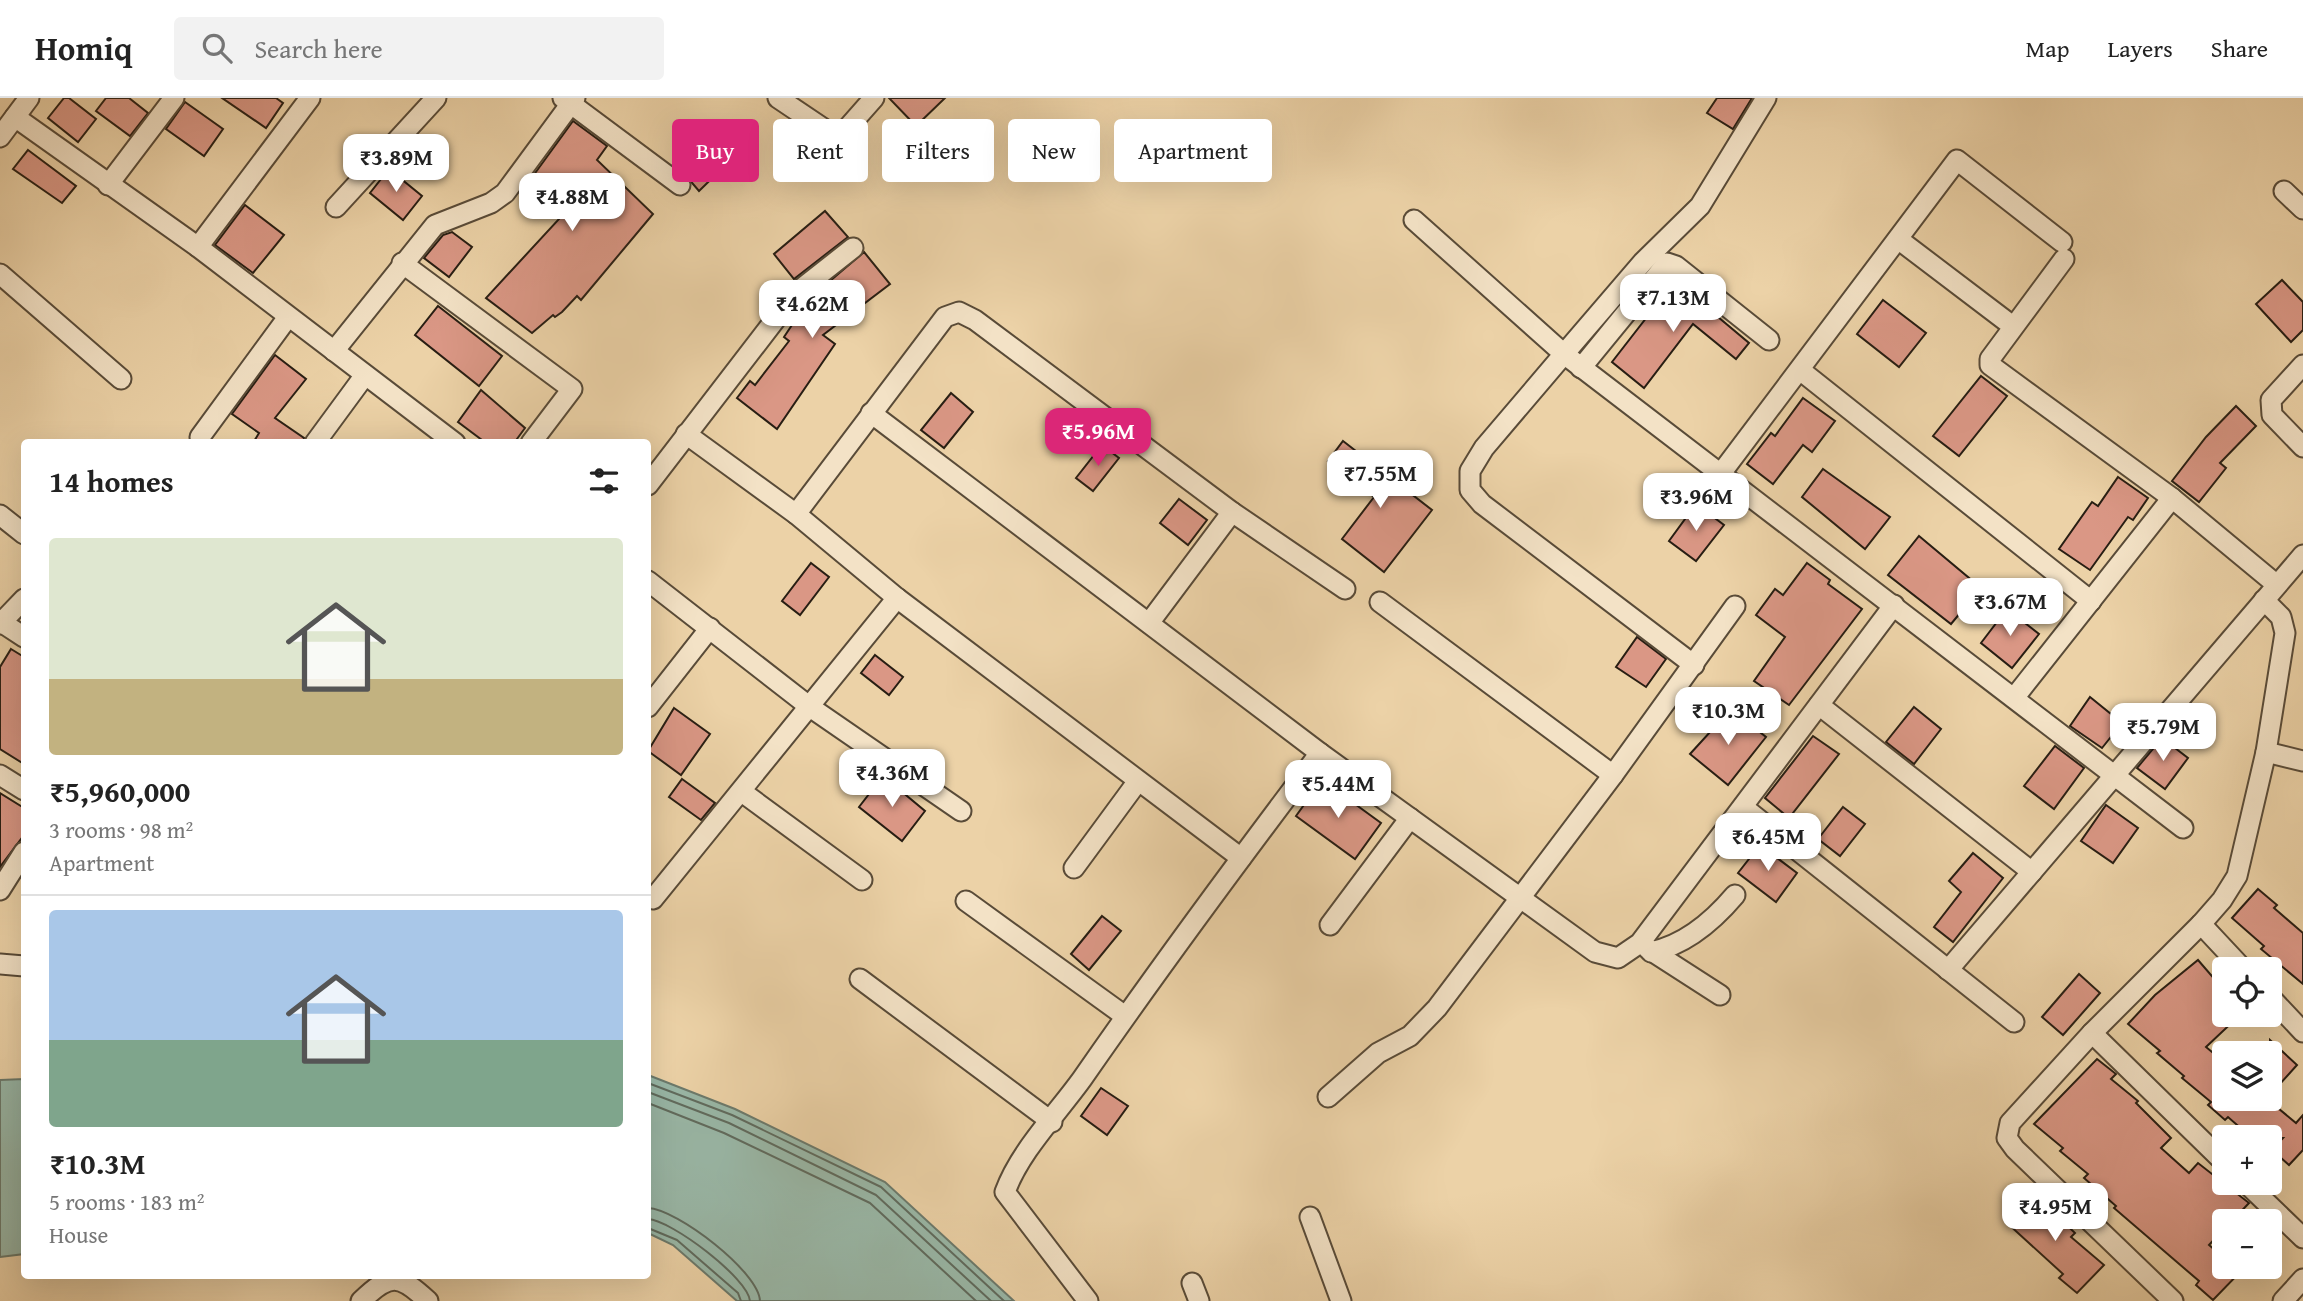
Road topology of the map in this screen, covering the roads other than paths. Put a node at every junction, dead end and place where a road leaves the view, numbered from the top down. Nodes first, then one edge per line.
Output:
1 (29, 98) edge
2 (174, 98) edge
3 (310, 98) edge
4 (436, 98) edge
5 (778, 98) edge
6 (874, 98) edge
7 (1766, 98) edge
8 (569, 100) edge
9 (15, 117) junction
10 (0, 136) edge
11 (108, 185) junction
12 (680, 185) dead end
13 (2284, 191) dead end
14 (336, 207) dead end
15 (2303, 209) edge
16 (1414, 220) dead end
17 (1898, 239) junction
18 (198, 247) junction
19 (853, 248) dead end
20 (402, 263) junction
21 (0, 274) edge
22 (288, 317) junction
23 (2006, 321) dead end
24 (1769, 340) dead end
25 (334, 351) junction
26 (1564, 354) junction
27 (2303, 365) edge
28 (1581, 368) junction
29 (1800, 370) junction
30 (365, 374) junction
31 (121, 379) dead end
32 (871, 413) junction
33 (686, 434) junction
34 (200, 438) dead end
35 (318, 439) edge
36 (450, 439) edge
37 (534, 439) edge
38 (2303, 447) edge
39 (1719, 476) junction
40 (651, 481) edge
41 (2172, 498) junction
42 (1232, 512) junction
43 (796, 514) junction
44 (0, 515) edge
45 (21, 532) edge
46 (2303, 555) edge
47 (651, 583) edge
48 (2277, 585) junction
49 (1345, 589) dead end
50 (897, 598) junction
51 (2264, 600) junction
52 (2091, 601) junction
53 (21, 602) edge
54 (1380, 602) dead end
55 (1894, 605) junction
56 (1735, 606) dead end
57 (1, 623) edge
58 (1149, 623) junction
59 (710, 628) junction
60 (21, 636) edge
61 (1694, 665) junction
62 (2014, 698) junction
63 (651, 703) edge
64 (1819, 705) junction
65 (810, 708) junction
66 (2266, 752) junction
67 (1320, 753) junction
68 (2303, 761) edge
69 (0, 775) edge
70 (1613, 775) junction
71 (2113, 777) junction
72 (1138, 780) junction
73 (21, 788) edge
74 (743, 792) junction
75 (1743, 807) junction
76 (961, 811) dead end
77 (1410, 818) junction
78 (2183, 828) dead end
79 (21, 857) edge
80 (1241, 858) junction
81 (1074, 868) dead end
82 (2032, 872) junction
83 (862, 880) dead end
84 (0, 890) edge
85 (1735, 895) dead end
86 (1521, 898) junction
87 (653, 899) dead end
88 (966, 901) dead end
89 (2201, 924) junction
90 (1330, 925) dead end
91 (1646, 947) junction
92 (2232, 957) edge
93 (0, 964) edge
94 (21, 966) edge
95 (1948, 970) junction
96 (860, 979) dead end
97 (1720, 995) dead end
98 (2282, 1010) edge
99 (1125, 1016) junction
100 (2014, 1021) dead end
101 (2303, 1032) edge
102 (2092, 1033) junction
103 (1328, 1097) dead end
104 (1052, 1122) junction
105 (2212, 1150) edge
106 (2258, 1195) edge
107 (1310, 1217) dead end
108 (2303, 1238) edge
109 (394, 1279) edge
110 (399, 1279) edge
111 (2303, 1279) edge
112 (361, 1301) edge
113 (428, 1301) edge
114 (1088, 1301) edge
115 (1341, 1301) edge
116 (2172, 1301) edge
117 (2283, 1301) edge

1 - 9 street
2 - 11 street
3 - 18 street
4 - 14 street
5 - 6 street
7 - 26 street
8 - 12 street
8 - 20 street
9 - 10 street
9 - 11 street
11 - 18 street
13 - 15 street
16 - 26 street
17 - 23 street
17 - 29 street
17 - 41 street
18 - 22 street
19 - 33 street
20 - 25 street
20 - 37 street
21 - 31 street
22 - 25 street
22 - 34 street
24 - 28 street
25 - 30 street
26 - 28 street
26 - 61 street
27 - 38 street
28 - 39 street
29 - 39 street
29 - 52 street
30 - 35 street
30 - 36 street
32 - 42 street
32 - 43 street
32 - 58 street
33 - 40 street
33 - 43 street
39 - 55 street
41 - 48 street
41 - 52 street
42 - 49 street
42 - 58 street
43 - 50 street
44 - 45 street
46 - 48 street
47 - 59 street
48 - 51 street
50 - 65 street
50 - 72 street
51 - 66 street
51 - 71 street
52 - 62 street
53 - 57 street
54 - 70 street
55 - 62 street
55 - 64 street
56 - 61 street
57 - 60 street
58 - 67 street
59 - 63 street
59 - 65 street
61 - 70 street
62 - 71 street
64 - 75 street
64 - 82 street
65 - 74 street
65 - 76 street
66 - 68 street
66 - 89 street
67 - 77 street
67 - 80 street
69 - 73 street
70 - 86 street
71 - 78 street
71 - 82 street
72 - 80 street
72 - 81 street
74 - 83 street
74 - 87 street
75 - 91 street
75 - 95 street
77 - 86 street
77 - 90 street
79 - 84 street
80 - 99 street
82 - 95 street
85 - 91 street
86 - 91 street
86 - 103 street
88 - 99 street
89 - 92 street
89 - 102 street
91 - 97 street
93 - 94 street
95 - 100 street
96 - 104 street
98 - 101 street
99 - 104 street
102 - 105 street
102 - 116 street
104 - 114 street
106 - 108 street
107 - 115 street
109 - 112 street
110 - 113 street
111 - 117 street

